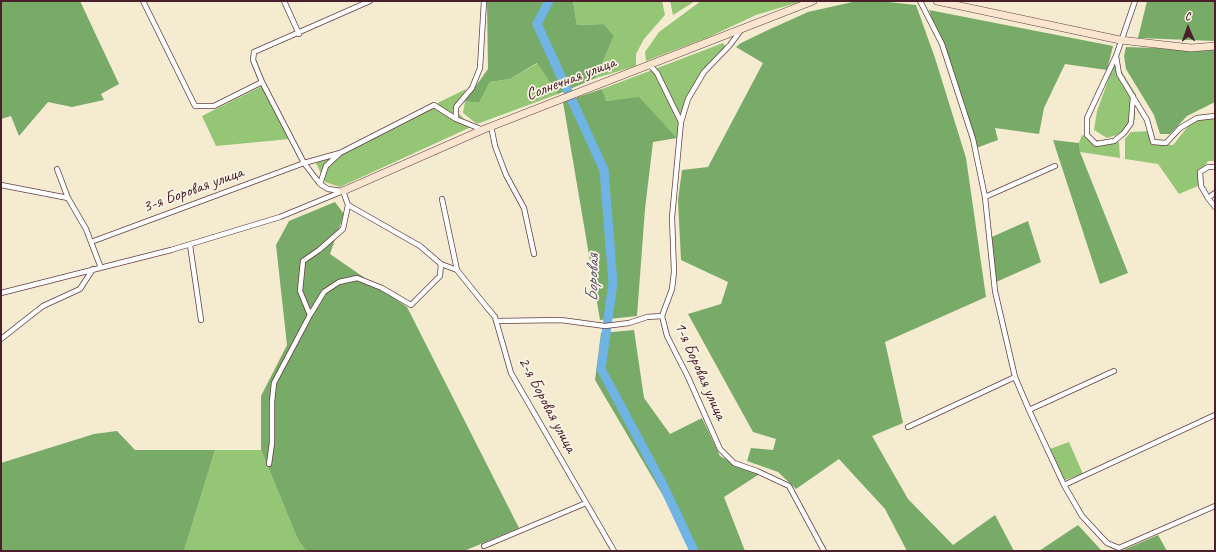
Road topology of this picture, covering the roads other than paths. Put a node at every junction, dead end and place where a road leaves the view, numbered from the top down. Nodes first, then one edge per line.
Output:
1 (143, 1) edge
2 (284, 1) edge
3 (370, 1) edge
4 (484, 1) edge
5 (813, 1) edge
6 (920, 1) edge
7 (937, 1) edge
8 (1135, 1) edge
9 (743, 27) junction
10 (299, 34) junction
11 (1123, 41) junction
12 (1215, 46) edge
13 (1116, 56) junction
14 (649, 64) junction
15 (262, 82) junction
16 (1133, 96) junction
17 (1215, 116) edge
18 (456, 119) junction
19 (681, 122) junction
20 (492, 126) junction
21 (483, 130) junction
22 (340, 153) junction
23 (304, 163) junction
24 (1055, 166) dead end
25 (1215, 167) edge
26 (57, 169) dead end
27 (320, 184) junction
28 (1, 185) edge
29 (343, 191) junction
30 (1215, 193) edge
31 (985, 197) junction
32 (68, 198) junction
33 (442, 198) dead end
34 (1208, 198) junction
35 (348, 205) junction
36 (1215, 207) edge
37 (91, 242) junction
38 (190, 245) junction
39 (534, 254) dead end
40 (441, 264) junction
41 (101, 268) junction
42 (93, 269) junction
43 (457, 270) junction
44 (1, 293) edge
45 (310, 315) junction
46 (662, 316) junction
47 (201, 320) dead end
48 (496, 321) junction
49 (1, 339) edge
50 (1114, 371) dead end
51 (1016, 377) junction
52 (1029, 410) junction
53 (1215, 415) edge
54 (908, 427) dead end
55 (269, 464) dead end
56 (1064, 485) junction
57 (586, 503) junction
58 (1215, 506) edge
59 (484, 546) dead end
60 (614, 551) edge
61 (824, 551) edge

1 - 15 street
2 - 10 street
3 - 10 street
4 - 18 street
5 - 9 street, Солнечная улица
6 - 31 street
7 - 11 street
8 - 11 street
9 - 14 street, Солнечная улица
9 - 19 street, 1-я Боровая улица
10 - 15 street
11 - 12 street
11 - 13 street
13 - 16 street
13 - 16 street
14 - 19 street
14 - 20 street, Солнечная улица
15 - 23 street
16 - 17 street
18 - 21 street
18 - 22 street
19 - 46 street, 1-я Боровая улица
20 - 21 street, Солнечная улица
20 - 39 street
21 - 29 street, Солнечная улица
22 - 23 street, 3-я Боровая улица
22 - 27 street
23 - 27 street
23 - 37 street, 3-я Боровая улица
24 - 31 street
25 - 34 street
26 - 32 street
27 - 29 street
28 - 32 street
29 - 35 street
29 - 38 street
30 - 34 street
31 - 51 street
32 - 37 street
33 - 43 street
34 - 36 street
35 - 40 street, 2-я Боровая улица
35 - 45 street
37 - 41 street
38 - 41 street
38 - 47 street
40 - 43 street, 2-я Боровая улица
40 - 45 street
41 - 42 street
42 - 44 street
42 - 49 street
43 - 48 street, 2-я Боровая улица
45 - 55 street
46 - 48 street
46 - 61 street, 1-я Боровая улица
48 - 57 street, 2-я Боровая улица
50 - 52 street
51 - 52 street
51 - 54 street
52 - 56 street
53 - 56 street
56 - 58 street
57 - 59 street
57 - 60 street, 2-я Боровая улица

